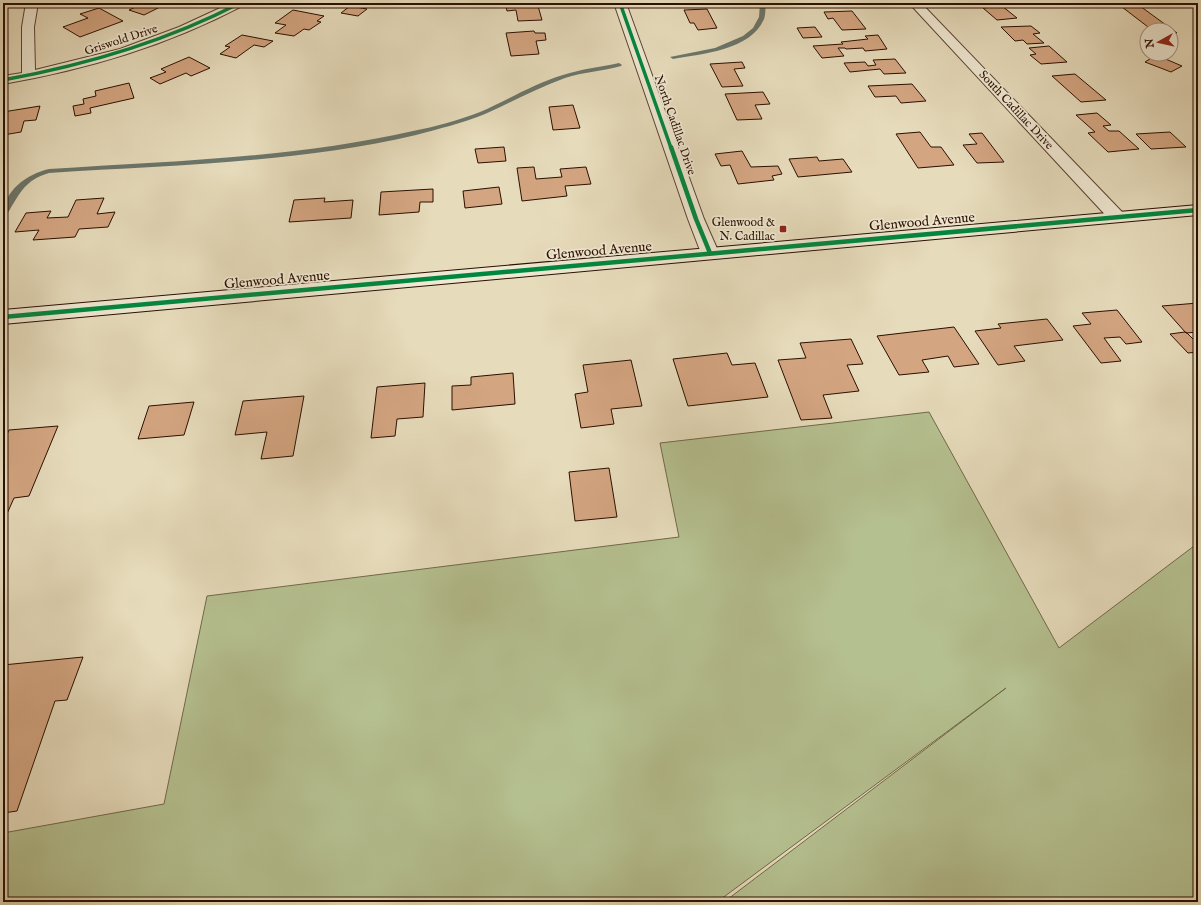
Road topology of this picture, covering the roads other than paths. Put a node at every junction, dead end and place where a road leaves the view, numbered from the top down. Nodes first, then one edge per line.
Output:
1 (32, 3) edge
2 (240, 3) edge
3 (620, 3) edge
4 (915, 3) edge
5 (29, 76) junction
6 (3, 80) edge
7 (1198, 210) edge
8 (1117, 217) junction
9 (710, 253) junction
10 (3, 317) edge

1 - 5 street
2 - 5 street, Griswold Drive
3 - 9 street, North Cadillac Drive
4 - 8 street, South Cadillac Drive
5 - 6 street, Griswold Drive
7 - 8 street, Glenwood Avenue
8 - 9 street, Glenwood Avenue
9 - 10 street, Glenwood Avenue

